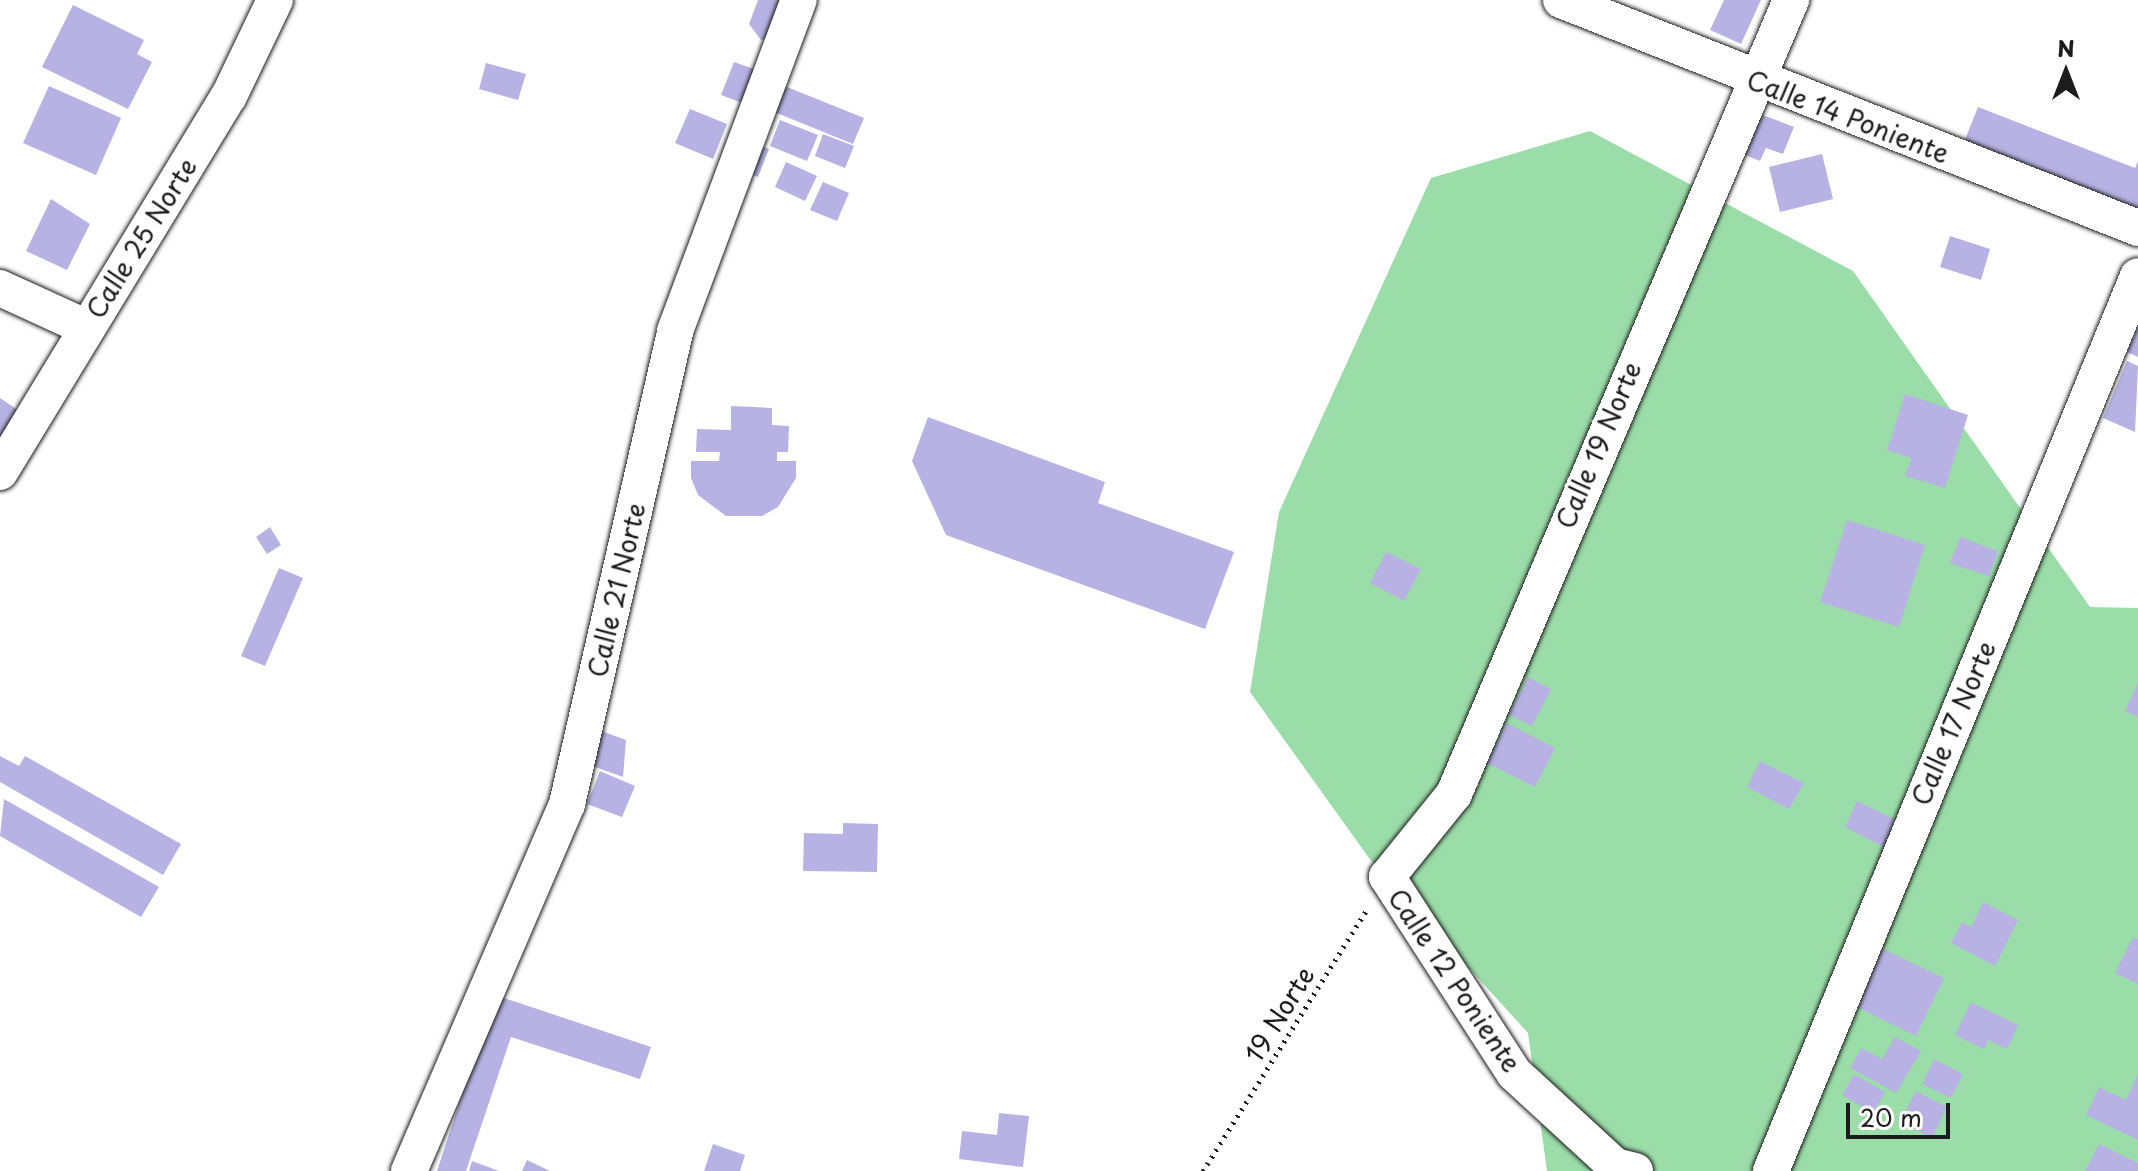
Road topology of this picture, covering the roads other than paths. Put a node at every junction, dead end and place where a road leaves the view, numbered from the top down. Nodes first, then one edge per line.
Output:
1 (275, 0) edge
2 (799, 0) edge
3 (1561, 0) edge
4 (1791, 0) edge
5 (1755, 80) junction
6 (2138, 228) edge
7 (2138, 276) edge
8 (0, 288) edge
9 (85, 327) junction
10 (0, 472) edge
11 (1387, 877) joint
12 (409, 1171) edge
13 (1635, 1171) edge
14 (1771, 1171) edge

1 - 9 street, Calle 25 Norte
2 - 12 street, Calle 21 Norte
3 - 5 street, Calle 14 Poniente
4 - 5 street, Calle 19 Norte
5 - 6 street, Calle 14 Poniente
5 - 11 street, Calle 19 Norte
7 - 14 street, Calle 17 Norte
8 - 9 street
9 - 10 street, Calle 25 Norte
11 - 13 street, Calle 12 Poniente

